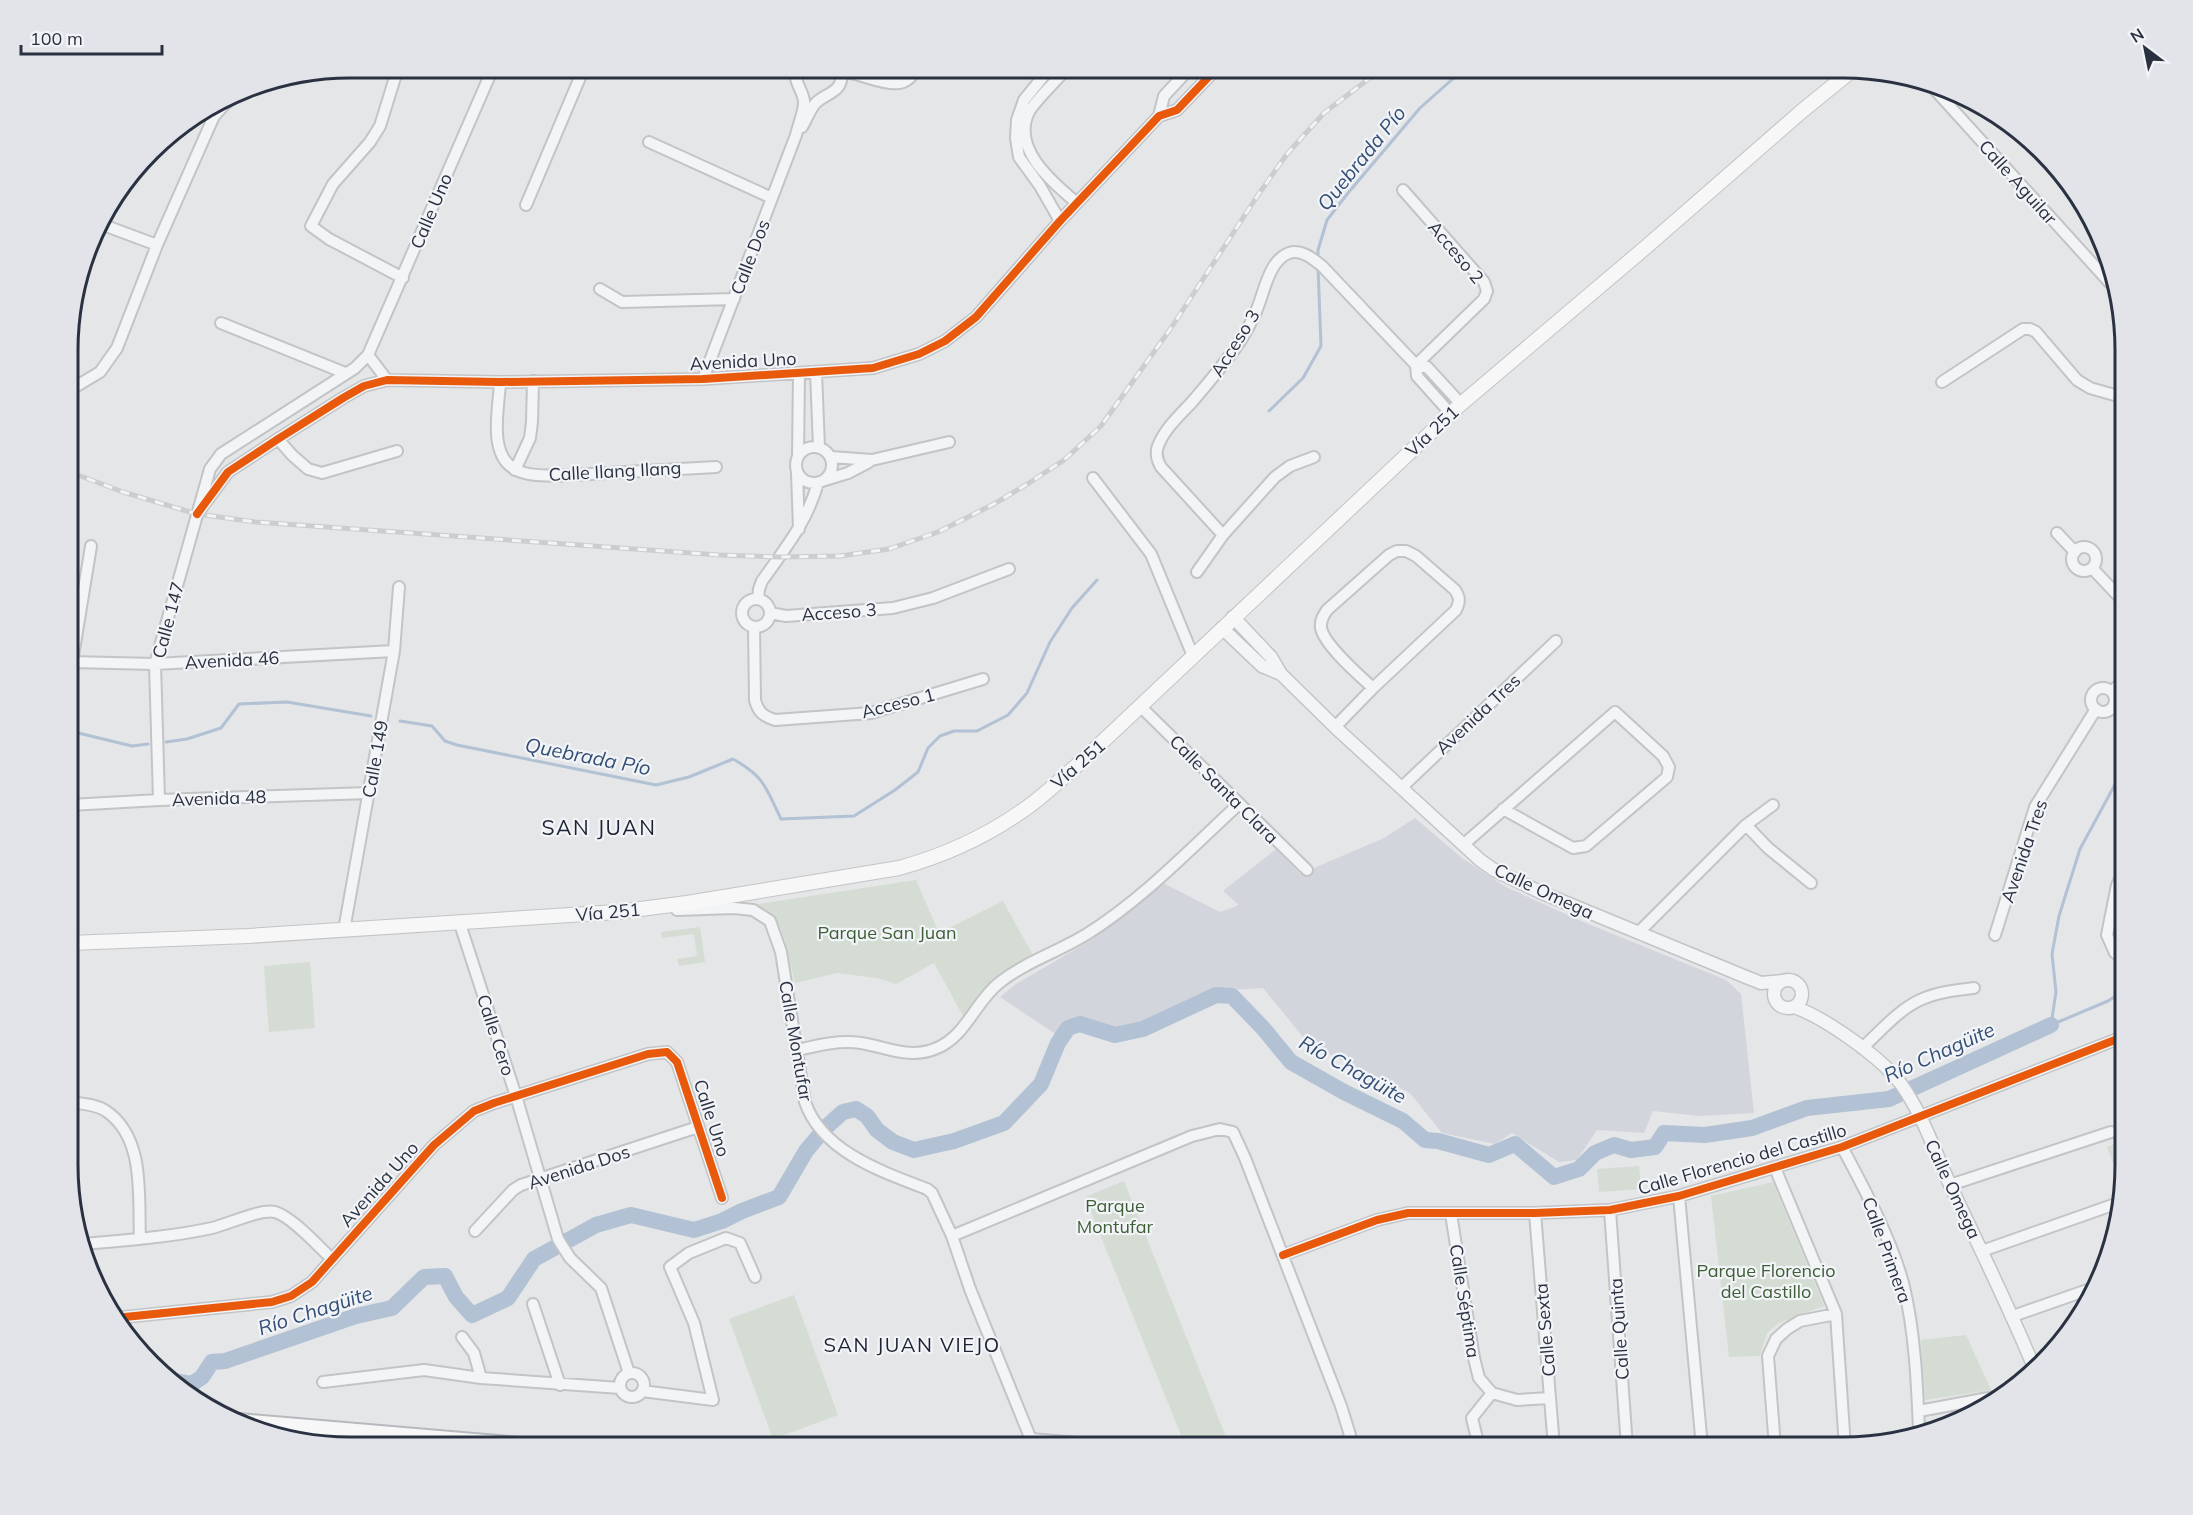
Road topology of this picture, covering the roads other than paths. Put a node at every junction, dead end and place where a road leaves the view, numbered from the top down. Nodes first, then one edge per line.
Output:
1 (395, 78) edge
2 (489, 78) edge
3 (580, 78) edge
4 (795, 78) edge
5 (841, 78) edge
6 (872, 78) edge
7 (910, 78) edge
8 (1058, 78) edge
9 (1181, 78) edge
10 (1207, 78) edge
11 (1843, 78) edge
12 (1041, 79) joint
13 (1050, 88) junction
14 (1941, 96) edge
15 (217, 112) edge
16 (1159, 116) junction
17 (796, 135) junction
18 (649, 142) dead end
19 (1036, 162) junction
20 (1027, 169) junction
21 (1403, 190) dead end
22 (772, 198) junction
23 (1077, 203) junction
24 (525, 205) dead end
25 (1060, 221) junction
26 (108, 227) edge
27 (157, 245) junction
28 (403, 278) junction
29 (2106, 278) edge
30 (600, 290) dead end
31 (734, 299) junction
32 (221, 323) dead end
33 (372, 362) junction
34 (1416, 365) junction
35 (350, 370) junction
36 (816, 372) junction
37 (799, 373) junction
38 (703, 379) junction
39 (387, 380) junction
40 (533, 381) junction
41 (500, 382) junction
42 (1942, 382) dead end
43 (78, 385) edge
44 (364, 386) junction
45 (2115, 395) edge
46 (1461, 404) junction
47 (1450, 414) junction
48 (278, 438) junction
49 (949, 442) dead end
50 (819, 447) junction
51 (397, 451) dead end
52 (798, 456) junction
53 (831, 457) junction
54 (1314, 457) dead end
55 (872, 460) junction
56 (716, 466) dead end
57 (515, 470) junction
58 (797, 472) junction
59 (1093, 478) dead end
60 (821, 481) junction
61 (197, 514) junction
62 (799, 530) junction
63 (2057, 533) dead end
64 (1224, 535) junction
65 (91, 546) dead end
66 (2075, 552) junction
67 (2092, 568) junction
68 (1009, 569) dead end
69 (1197, 572) dead end
70 (399, 587) dead end
71 (2115, 592) edge
72 (758, 599) junction
73 (770, 613) junction
74 (1233, 617) junction
75 (78, 621) edge
76 (754, 627) junction
77 (1222, 628) junction
78 (1556, 641) dead end
79 (394, 651) junction
80 (1193, 656) junction
81 (78, 662) edge
82 (155, 664) junction
83 (1281, 675) junction
84 (983, 680) dead end
85 (1373, 688) junction
86 (2115, 689) edge
87 (2112, 692) junction
88 (2113, 705) joint
89 (1141, 707) junction
90 (2096, 709) junction
91 (1335, 727) junction
92 (1401, 788) junction
93 (369, 793) junction
94 (159, 800) junction
95 (1239, 804) junction
96 (78, 805) edge
97 (1773, 805) dead end
98 (1503, 809) junction
99 (1746, 825) junction
100 (1463, 845) junction
101 (1307, 870) dead end
102 (1811, 883) dead end
103 (2115, 895) edge
104 (617, 912) junction
105 (460, 924) junction
106 (344, 930) junction
107 (1639, 932) junction
108 (1995, 934) dead end
109 (78, 943) edge
110 (2115, 953) dead end
111 (1782, 981) junction
112 (1761, 982) junction
113 (1974, 987) dead end
114 (1803, 995) junction
115 (1774, 996) junction
116 (1794, 1007) junction
117 (1814, 1015) junction
118 (2115, 1040) edge
119 (1862, 1048) junction
120 (798, 1050) junction
121 (667, 1052) joint
122 (516, 1096) junction
123 (78, 1103) edge
124 (1920, 1117) junction
125 (698, 1127) junction
126 (2111, 1132) dead end
127 (1842, 1147) junction
128 (1775, 1168) junction
129 (542, 1179) junction
130 (1950, 1185) junction
131 (1678, 1196) junction
132 (722, 1198) dead end
133 (2112, 1205) edge
134 (1610, 1210) junction
135 (1535, 1213) junction
136 (1451, 1214) junction
137 (475, 1231) dead end
138 (951, 1236) junction
139 (140, 1239) junction
140 (89, 1244) edge
141 (1982, 1251) junction
142 (1283, 1255) junction
143 (332, 1259) junction
144 (756, 1277) dead end
145 (2083, 1293) edge
146 (533, 1304) dead end
147 (1836, 1314) junction
148 (2013, 1316) junction
149 (125, 1317) edge
150 (462, 1336) dead end
151 (2031, 1361) edge
152 (629, 1373) junction
153 (481, 1378) junction
154 (323, 1382) dead end
155 (560, 1385) junction
156 (620, 1388) junction
157 (642, 1391) junction
158 (1492, 1393) junction
159 (1550, 1398) junction
160 (1982, 1399) edge
161 (1918, 1411) junction
162 (267, 1424) edge
163 (1919, 1427) edge
164 (415, 1437) edge
165 (1030, 1437) edge
166 (1349, 1437) edge
167 (1477, 1437) edge
168 (1553, 1437) edge
169 (1626, 1437) edge
170 (1700, 1437) edge
171 (1773, 1437) edge
172 (1844, 1437) edge

1 - 28 street
2 - 28 street, Calle Uno
3 - 24 street
4 - 17 street, Calle Dos
5 - 17 street, Calle Dos
6 - 7 street
8 - 13 street
9 - 16 street, Avenida Uno
10 - 16 street, Avenida Uno
11 - 46 main road, Vía 251
12 - 13 street
12 - 20 street
13 - 19 street
14 - 29 street, Calle Aguilar
15 - 27 street
16 - 23 street, Avenida Uno
17 - 22 street, Calle Dos
18 - 22 street
19 - 20 street
19 - 23 street
20 - 25 street
21 - 34 street, Acceso 2
22 - 31 street, Calle Dos
23 - 25 street, Avenida Uno
25 - 36 street, Avenida Uno
26 - 27 street
27 - 43 street
28 - 33 street, Calle Uno
30 - 31 street
31 - 38 street, Calle Dos
32 - 35 street
33 - 35 street
33 - 39 street
33 - 44 street
34 - 46 street
34 - 47 street
34 - 64 street, Acceso 3
35 - 61 street
36 - 37 street, Avenida Uno
36 - 50 street
37 - 38 street, Avenida Uno
37 - 52 street
38 - 40 street, Avenida Uno
39 - 41 street, Avenida Uno
39 - 44 street, Avenida Uno
40 - 41 street, Avenida Uno
40 - 57 street
41 - 57 street
42 - 45 street
44 - 48 street, Avenida Uno
46 - 47 main road, Vía 251
47 - 74 main road, Vía 251
48 - 51 street
48 - 61 street, Avenida Uno
49 - 55 street
50 - 52 street
50 - 53 street
52 - 58 street
53 - 55 street
53 - 60 street
54 - 64 street
55 - 60 street
56 - 57 street, Calle Ilang Ilang
58 - 60 street
58 - 62 street
59 - 80 street
60 - 62 street
61 - 82 street, Calle 147
62 - 72 street
63 - 66 street
64 - 69 street
65 - 75 street
66 - 67 street
66 - 67 street
67 - 71 street
68 - 73 street, Acceso 3
70 - 79 street, Calle 149
72 - 73 street
72 - 76 street
73 - 76 street
74 - 77 main road, Vía 251
74 - 83 street, Calle Omega
76 - 84 street, Acceso 1
77 - 80 main road, Vía 251
77 - 83 street, Calle Omega
78 - 92 street, Avenida Tres
79 - 82 street, Avenida 46
79 - 93 street, Calle 149
80 - 89 main road, Vía 251
81 - 82 street, Avenida 46
82 - 94 street, Calle 147
83 - 91 street, Calle Omega
85 - 85 street
85 - 91 street
86 - 87 street
87 - 88 street
87 - 90 street
88 - 90 street
89 - 95 street, Calle Santa Clara
89 - 104 main road, Vía 251
90 - 108 street, Avenida Tres
91 - 92 street, Calle Omega
92 - 100 street, Calle Omega
93 - 94 street, Avenida 48
93 - 106 street, Calle 149
94 - 96 street, Avenida 48
95 - 101 street, Calle Santa Clara
95 - 120 street
97 - 99 street
98 - 98 street
98 - 100 street
99 - 102 street
99 - 107 street
100 - 107 street, Calle Omega
103 - 110 street
104 - 105 main road, Vía 251
104 - 120 street, Calle Montufar
105 - 106 main road, Vía 251
105 - 122 street, Calle Cero
106 - 109 main road, Vía 251
107 - 112 street, Calle Omega
111 - 112 street, Calle Omega
111 - 114 street
111 - 115 street
112 - 115 street, Calle Omega
113 - 119 street
114 - 116 street
114 - 117 street, Calle Omega
115 - 116 street
116 - 117 street, Calle Omega
117 - 119 street, Calle Omega
118 - 124 street, Calle Florencio del Castillo
119 - 124 street, Calle Omega
120 - 138 street, Calle Montufar
121 - 122 street, Avenida Uno
121 - 125 street, Calle Uno
122 - 129 street, Calle Cero
122 - 143 street, Avenida Uno
123 - 139 street
124 - 127 street, Calle Florencio del Castillo
124 - 130 street, Calle Omega
125 - 129 street, Avenida Dos
125 - 132 street, Calle Uno
126 - 130 street
127 - 128 street, Calle Florencio del Castillo
127 - 161 street, Calle Primera
128 - 131 street, Calle Florencio del Castillo
128 - 147 street
129 - 137 street, Avenida Dos
129 - 152 street, Calle Cero
130 - 141 street, Calle Omega
131 - 134 street, Calle Florencio del Castillo
131 - 170 street
133 - 141 street
134 - 135 street, Calle Florencio del Castillo
134 - 169 street, Calle Quinta
135 - 136 street, Calle Florencio del Castillo
135 - 159 street, Calle Sexta
136 - 142 street, Calle Florencio del Castillo
136 - 158 street, Calle Séptima
138 - 142 street
138 - 165 street, Calle Montufar
139 - 140 street
139 - 143 street
141 - 148 street, Calle Omega
142 - 166 street
143 - 149 street, Avenida Uno
144 - 157 street
145 - 148 street
146 - 155 street
147 - 171 street
147 - 172 street
148 - 151 street, Calle Omega
150 - 153 street
152 - 156 street
152 - 157 street
153 - 154 street
153 - 155 street
155 - 156 street
156 - 157 street
158 - 159 street
158 - 167 street
159 - 168 street, Calle Sexta
160 - 161 street
161 - 163 street, Calle Primera
162 - 164 highway

